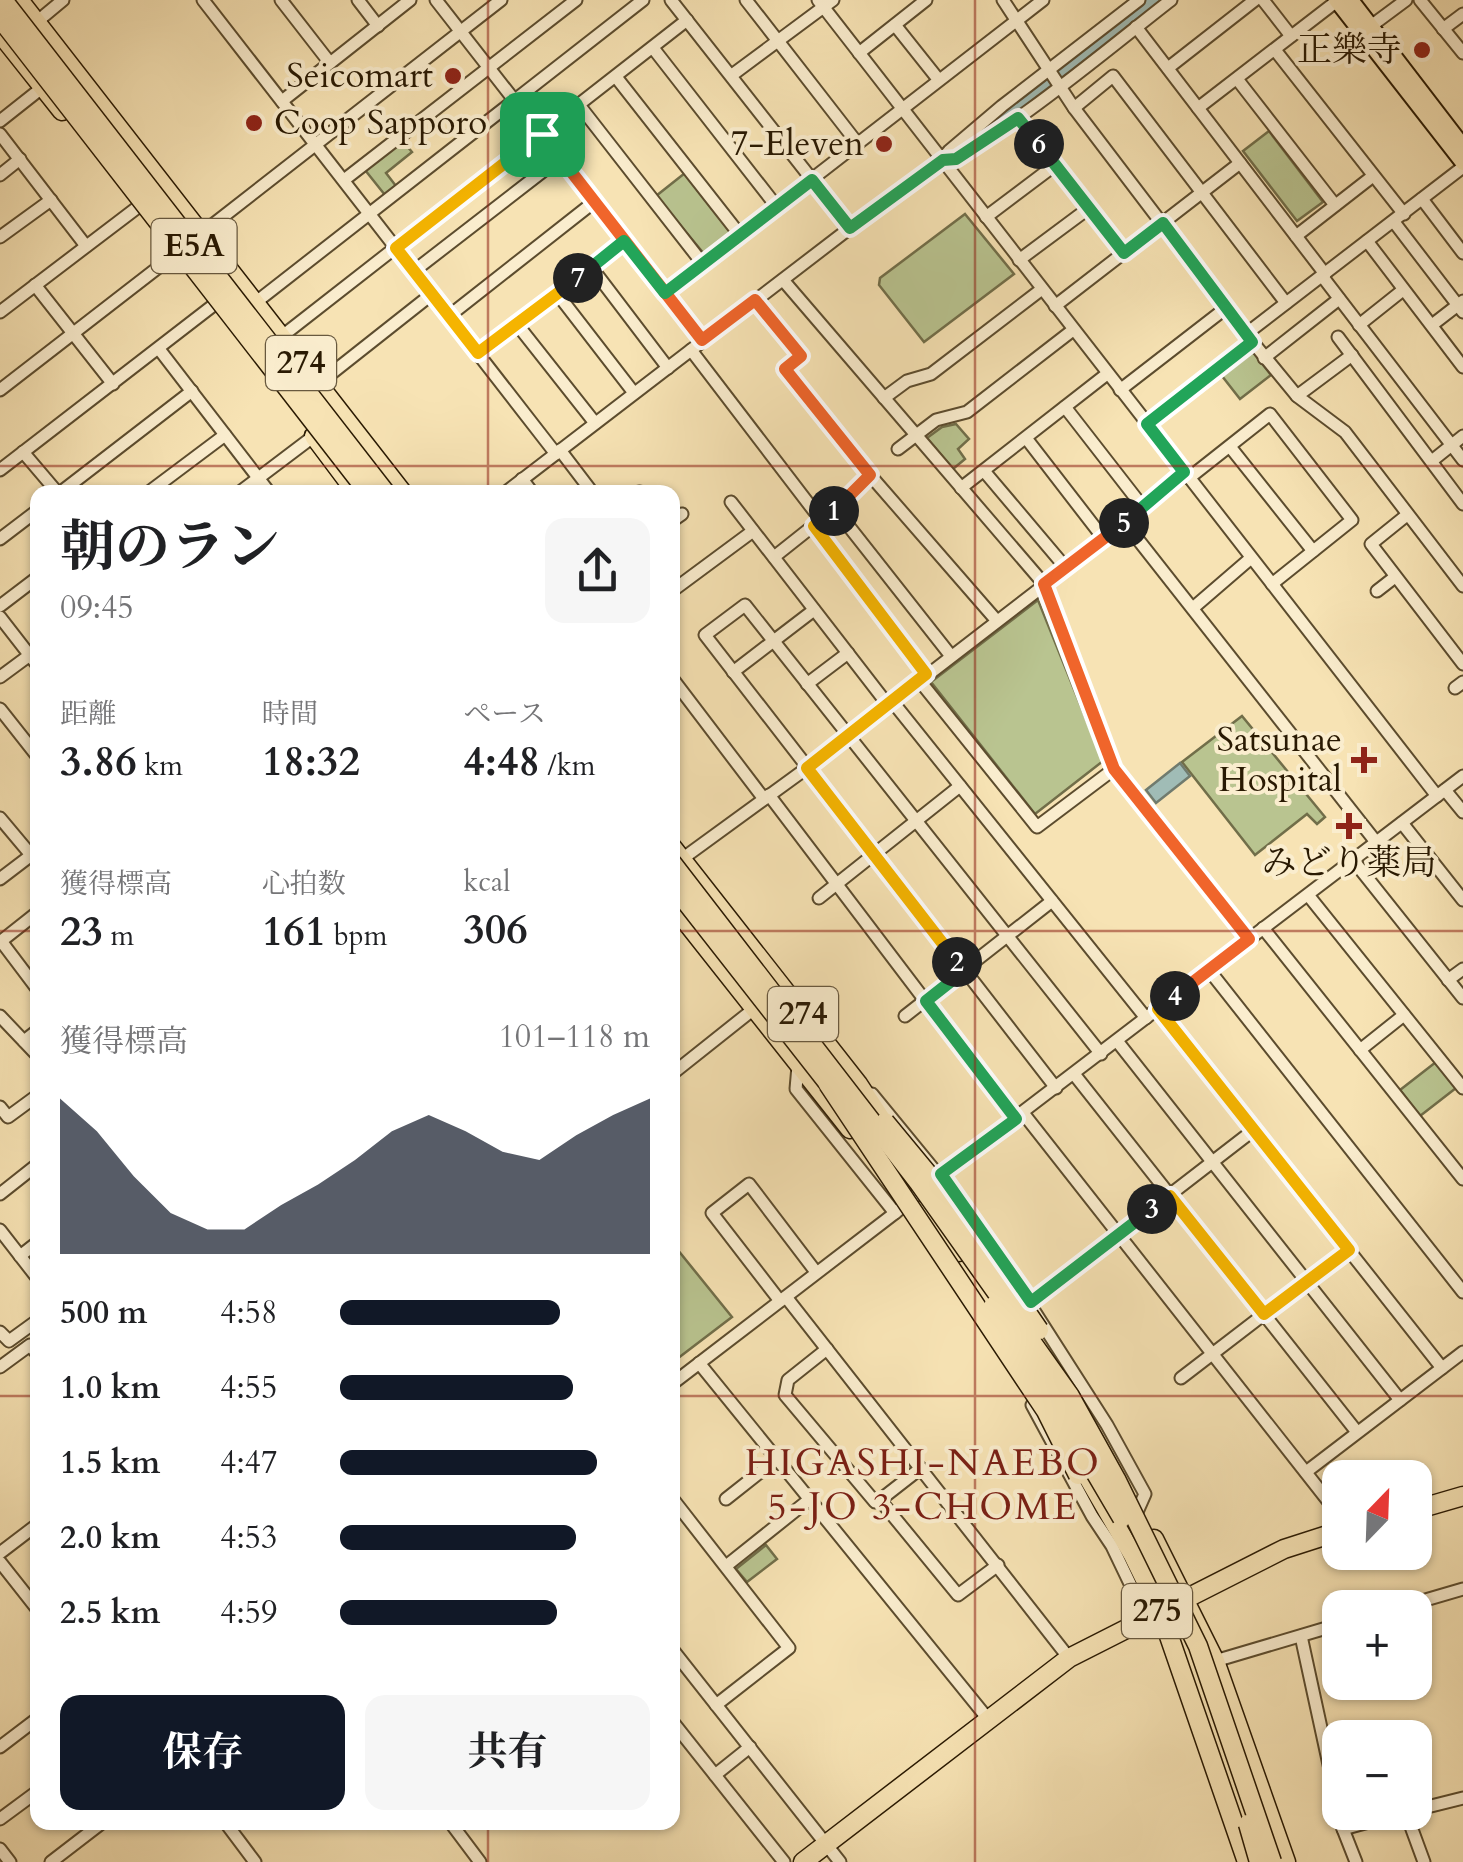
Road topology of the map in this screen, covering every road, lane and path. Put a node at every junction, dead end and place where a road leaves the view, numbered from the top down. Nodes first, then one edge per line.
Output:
1 (3, 0) edge
2 (19, 0) edge
3 (63, 0) edge
4 (203, 0) edge
5 (281, 0) edge
6 (358, 0) edge
7 (410, 0) edge
8 (436, 0) edge
9 (500, 0) edge
10 (576, 0) edge
11 (643, 0) edge
12 (671, 0) edge
13 (746, 0) edge
14 (926, 0) edge
15 (1002, 0) edge
16 (1043, 0) edge
17 (1171, 0) edge
18 (1259, 0) edge
19 (1336, 0) edge
20 (1351, 0) edge
21 (1406, 0) edge
22 (1420, 0) edge
23 (1137, 1) edge
24 (825, 2) edge
25 (1463, 14) edge
26 (0, 18) edge
27 (1017, 19) junction
28 (688, 20) junction
29 (36, 21) junction
30 (895, 25) junction
31 (378, 26) junction
32 (1372, 26) junction
33 (1136, 27) junction
34 (1443, 29) junction
35 (461, 32) junction
36 (0, 33) edge
37 (1291, 36) junction
38 (779, 40) junction
39 (653, 48) junction
40 (1275, 50) junction
41 (859, 53) junction
42 (1463, 53) edge
43 (9, 54) junction
44 (330, 63) junction
45 (488, 66) junction
46 (1168, 68) junction
47 (732, 75) junction
48 (616, 77) junction
49 (938, 79) junction
50 (1053, 79) junction
51 (1237, 79) junction
52 (42, 87) junction
53 (514, 100) junction
54 (282, 101) junction
55 (578, 105) junction
56 (1074, 108) junction
57 (1198, 108) junction
58 (902, 110) junction
59 (1018, 118) junction
60 (0, 121) edge
61 (0, 134) edge
62 (542, 134) junction
63 (1457, 140) edge
64 (858, 144) junction
65 (317, 145) junction
66 (560, 158) junction
67 (20, 159) junction
68 (943, 160) junction
69 (1240, 163) junction
70 (1055, 165) junction
71 (1463, 165) edge
72 (0, 175) edge
73 (1373, 176) junction
74 (344, 180) junction
75 (812, 180) junction
76 (1200, 194) junction
77 (1422, 199) junction
78 (51, 200) junction
79 (594, 202) junction
80 (1335, 205) junction
81 (776, 206) junction
82 (138, 207) junction
83 (1089, 208) junction
84 (369, 212) junction
85 (986, 217) junction
86 (1399, 218) junction
87 (1163, 223) junction
88 (850, 228) junction
89 (201, 234) junction
90 (740, 235) junction
91 (1296, 236) junction
92 (0, 238) edge
93 (624, 241) junction
94 (1367, 241) junction
95 (86, 246) junction
96 (396, 248) junction
97 (1124, 253) junction
98 (1463, 253) edge
99 (176, 254) junction
100 (1020, 260) junction
101 (703, 264) junction
102 (592, 268) junction
103 (414, 271) junction
104 (1323, 275) junction
105 (783, 280) junction
106 (35, 285) junction
107 (1042, 289) junction
108 (1403, 290) junction
109 (556, 292) junction
110 (665, 293) junction
111 (432, 294) junction
112 (1339, 299) junction
113 (755, 300) junction
114 (254, 303) junction
115 (1286, 303) junction
116 (216, 304) junction
117 (1055, 306) junction
118 (1461, 306) edge
119 (1226, 308) junction
120 (0, 312) edge
121 (449, 316) junction
122 (516, 323) junction
123 (1432, 325) junction
124 (1360, 326) junction
125 (1073, 330) junction
126 (72, 334) junction
127 (1338, 336) dead end
128 (281, 337) junction
129 (1249, 338) junction
130 (702, 340) junction
131 (158, 349) junction
132 (690, 350) junction
133 (478, 353) junction
134 (1352, 355) junction
135 (1264, 358) junction
136 (1463, 367) edge
137 (668, 368) junction
138 (1108, 374) junction
139 (113, 384) junction
140 (318, 384) junction
141 (0, 390) edge
142 (1120, 390) junction
143 (192, 392) junction
144 (634, 393) junction
145 (1297, 396) junction
146 (884, 398) junction
147 (1065, 408) junction
148 (595, 423) junction
149 (1147, 424) junction
150 (225, 434) junction
151 (916, 435) junction
152 (314, 436) junction
153 (1463, 436) edge
154 (1026, 438) junction
155 (1452, 446) junction
156 (1232, 448) junction
157 (898, 449) dead end
158 (23, 452) junction
159 (558, 452) junction
160 (1433, 460) junction
161 (1463, 460) edge
162 (0, 470) edge
163 (984, 471) junction
164 (870, 475) junction
165 (1187, 475) junction
166 (258, 478) junction
167 (522, 480) junction
168 (53, 485) edge
169 (68, 485) edge
170 (158, 485) edge
171 (249, 485) edge
172 (264, 485) edge
173 (351, 485) edge
174 (363, 485) edge
175 (380, 485) edge
176 (397, 485) edge
177 (515, 485) edge
178 (526, 485) edge
179 (586, 485) edge
180 (962, 488) junction
181 (731, 502) dead end
182 (1463, 504) edge
183 (1142, 506) junction
184 (836, 510) junction
185 (1407, 515) junction
186 (30, 516) edge
187 (817, 523) junction
188 (1125, 523) junction
189 (753, 530) junction
190 (1104, 538) junction
191 (0, 539) edge
192 (1313, 551) junction
193 (774, 557) junction
194 (1251, 558) junction
195 (1066, 568) junction
196 (1395, 577) junction
197 (30, 583) edge
198 (1044, 584) junction
199 (1272, 584) junction
200 (680, 586) edge
201 (1463, 586) edge
202 (1378, 591) dead end
203 (0, 606) edge
204 (1193, 608) junction
205 (814, 610) junction
206 (0, 617) edge
207 (997, 621) junction
208 (774, 641) junction
209 (30, 651) edge
210 (848, 654) junction
211 (950, 656) junction
212 (30, 660) edge
213 (1463, 664) edge
214 (733, 672) junction
215 (0, 677) edge
216 (923, 677) junction
217 (807, 684) junction
218 (680, 688) edge
219 (890, 703) junction
220 (0, 710) edge
221 (848, 736) junction
222 (30, 747) edge
223 (807, 768) junction
224 (1114, 769) junction
225 (1463, 776) edge
226 (960, 786) junction
227 (1441, 793) junction
228 (767, 797) junction
229 (1463, 812) edge
230 (0, 818) edge
231 (916, 822) junction
232 (1402, 823) junction
233 (1376, 842) junction
234 (30, 849) edge
235 (680, 853) edge
236 (874, 855) junction
237 (30, 856) edge
238 (1353, 860) junction
239 (680, 862) edge
240 (0, 879) edge
241 (836, 885) junction
242 (680, 893) edge
243 (1308, 895) junction
244 (819, 898) dead end
245 (1463, 900) edge
246 (1052, 901) junction
247 (680, 914) edge
248 (30, 918) edge
249 (1264, 928) junction
250 (1007, 936) junction
251 (1249, 939) junction
252 (1, 941) edge
253 (1463, 969) edge
254 (1209, 970) junction
255 (964, 971) junction
256 (30, 979) edge
257 (1448, 980) junction
258 (1463, 998) edge
259 (926, 1001) junction
260 (755, 1008) junction
261 (1158, 1009) junction
262 (1404, 1015) junction
263 (0, 1016) edge
264 (905, 1016) dead end
265 (1146, 1018) junction
266 (30, 1036) edge
267 (24, 1041) junction
268 (1117, 1041) junction
269 (30, 1047) edge
270 (1360, 1050) junction
271 (1101, 1054) junction
272 (828, 1065) junction
273 (680, 1068) edge
274 (1074, 1074) junction
275 (1056, 1088) junction
276 (1463, 1088) edge
277 (30, 1101) edge
278 (0, 1107) edge
279 (1019, 1116) junction
280 (1255, 1130) junction
281 (1212, 1162) junction
282 (1459, 1164) edge
283 (30, 1170) edge
284 (941, 1174) junction
285 (1463, 1179) edge
286 (925, 1187) junction
287 (0, 1194) edge
288 (1170, 1196) junction
289 (902, 1207) junction
290 (0, 1230) edge
291 (1118, 1235) junction
292 (30, 1248) edge
293 (1349, 1250) junction
294 (20, 1256) junction
295 (30, 1268) edge
296 (816, 1272) junction
297 (968, 1279) junction
298 (1306, 1282) junction
299 (1463, 1292) edge
300 (783, 1299) junction
301 (1031, 1302) junction
302 (1264, 1314) junction
303 (30, 1326) edge
304 (0, 1332) edge
305 (30, 1345) edge
306 (828, 1350) junction
307 (1463, 1352) edge
308 (1212, 1355) junction
309 (699, 1364) junction
310 (0, 1367) edge
311 (1442, 1368) junction
312 (680, 1378) edge
313 (1181, 1378) dead end
314 (1400, 1400) junction
315 (1357, 1432) junction
316 (778, 1458) junction
317 (921, 1468) junction
318 (1306, 1472) junction
319 (1121, 1486) junction
320 (1322, 1493) edge
321 (1463, 1496) edge
322 (726, 1499) dead end
323 (810, 1499) junction
324 (880, 1500) junction
325 (1432, 1505) edge
326 (680, 1508) edge
327 (1137, 1512) junction
328 (30, 1530) edge
329 (1322, 1537) edge
330 (0, 1552) edge
331 (1132, 1554) junction
332 (0, 1562) edge
333 (998, 1565) junction
334 (726, 1566) junction
335 (1463, 1589) edge
336 (1185, 1597) junction
337 (1432, 1598) edge
338 (30, 1600) edge
339 (1160, 1610) junction
340 (1322, 1630) edge
341 (1301, 1636) junction
342 (1069, 1658) junction
343 (680, 1660) edge
344 (1215, 1661) junction
345 (716, 1704) junction
346 (988, 1719) junction
347 (30, 1724) edge
348 (0, 1728) edge
349 (680, 1731) edge
350 (1322, 1732) edge
351 (4, 1744) edge
352 (750, 1747) junction
353 (715, 1775) junction
354 (30, 1797) edge
355 (1463, 1798) edge
356 (1432, 1806) edge
357 (0, 1819) edge
358 (93, 1830) edge
359 (231, 1830) edge
360 (456, 1830) edge
361 (1343, 1830) edge
362 (1412, 1830) edge
363 (826, 1844) junction
364 (0, 1849) edge
365 (1243, 1857) edge
366 (10, 1862) edge
367 (51, 1862) edge
368 (255, 1862) edge
369 (480, 1862) edge
370 (784, 1862) edge
371 (803, 1862) edge
372 (840, 1862) edge
373 (1259, 1862) edge
374 (1272, 1862) edge
375 (1290, 1862) edge
376 (1356, 1862) edge
377 (1424, 1862) edge

1 - 175 highway, E5A, bridge
2 - 29 highway, 274
3 - 29 street
4 - 54 street
5 - 44 street
6 - 31 street
7 - 31 street
8 - 35 street
9 - 35 street
10 - 45 street
11 - 53 street
12 - 28 street
13 - 38 street
14 - 30 street
15 - 27 street
16 - 27 street
17 - 33 street
18 - 37 street
18 - 46 street
19 - 37 street
19 - 63 main road
20 - 32 main road
21 - 32 street
22 - 34 street
23 - 50 street
24 - 38 street
24 - 41 street
25 - 34 street
26 - 174 highway, E5A, bridge
27 - 49 street
27 - 50 street
28 - 39 street
28 - 47 street
29 - 43 street
29 - 89 highway, 274
30 - 41 street
30 - 49 street
31 - 44 street
32 - 63 main road
33 - 46 street
33 - 50 street
34 - 42 street
35 - 45 street
35 - 65 street
36 - 43 highway, 274
37 - 40 street
38 - 47 street
38 - 64 street
39 - 48 street
39 - 81 street
40 - 51 street
40 - 73 street
41 - 58 street
43 - 52 highway, 274
44 - 54 street
45 - 53 street
45 - 74 street
46 - 57 street
47 - 75 street
48 - 55 street
48 - 90 street
49 - 58 street
50 - 56 street
50 - 59 street
50 - 68 street
51 - 57 street
51 - 80 street
52 - 60 street
52 - 82 highway, 274
53 - 62 street
53 - 84 street
54 - 65 street
55 - 62 street
55 - 101 street
56 - 76 street
56 - 87 street
57 - 69 street
58 - 64 street
58 - 68 street
59 - 68 street
59 - 70 street
61 - 67 street
62 - 66 street
62 - 96 street
63 - 71 main road
64 - 75 street
65 - 74 street
65 - 89 street
66 - 79 street
66 - 103 street
67 - 72 street
67 - 78 street
68 - 85 street
68 - 88 street
69 - 76 street
69 - 91 street
70 - 83 street
70 - 85 street
71 - 77 street
73 - 80 street
73 - 86 street
74 - 84 street
75 - 81 street
75 - 88 street
76 - 87 street
76 - 115 street
77 - 86 street
77 - 98 street
78 - 92 street
78 - 95 street
79 - 93 street
79 - 121 street
80 - 91 street
81 - 90 street
82 - 95 street
82 - 99 highway, 274
83 - 97 street
83 - 100 street
84 - 96 street
84 - 114 street
85 - 100 street
86 - 94 street
86 - 118 street
87 - 97 street
87 - 119 street
88 - 105 street
89 - 99 street
89 - 114 highway, 274
90 - 101 street
91 - 104 street
93 - 102 street
93 - 110 street
94 - 104 street
94 - 108 street
95 - 106 street
96 - 103 street
96 - 128 street
97 - 117 street
99 - 116 highway, 274
99 - 126 street
100 - 107 street
101 - 110 street
102 - 109 street
102 - 137 street
103 - 111 street
104 - 112 street
104 - 115 street
105 - 113 street
105 - 146 street
106 - 120 street
106 - 126 street
107 - 117 street
107 - 146 street
108 - 123 street
108 - 124 street
109 - 122 street
109 - 144 street
110 - 130 street
111 - 121 street
111 - 140 street
112 - 124 street
112 - 135 street
113 - 130 street
113 - 164 street
114 - 128 highway, 274
115 - 129 street
116 - 131 street
116 - 152 highway, 274
117 - 125 street
118 - 123 street
119 - 129 street
119 - 142 street
121 - 133 street
122 - 133 street
122 - 148 street
123 - 136 street
124 - 155 street
125 - 138 street
125 - 151 street
126 - 139 street
126 - 141 street
127 - 134 street
128 - 140 highway, 274
129 - 135 street
129 - 149 street
130 - 132 street
131 - 139 street
131 - 143 street
132 - 137 street
132 - 187 street
133 - 159 street
134 - 145 street
134 - 160 street
135 - 145 street
137 - 144 street
138 - 142 street
138 - 147 street
139 - 158 street
140 - 176 highway, 274
142 - 149 street
143 - 150 street
143 - 169 street
144 - 148 street
145 - 185 street
146 - 151 street
147 - 154 street
147 - 183 street
148 - 159 street
149 - 165 street
150 - 166 street
150 - 170 street
151 - 157 street
151 - 180 street
152 - 166 street
152 - 173 highway, 274
153 - 155 street
154 - 163 street
154 - 190 street
155 - 160 street
155 - 161 street
156 - 165 street
156 - 192 street
156 - 192 street
158 - 162 street
158 - 168 street
159 - 167 street
159 - 179 street
160 - 182 street
163 - 180 street
163 - 195 street
164 - 184 street
164 - 207 street
165 - 183 street
165 - 194 street
166 - 171 street
166 - 172 street
167 - 177 street
167 - 178 street
180 - 198 street
181 - 189 street
183 - 188 street
184 - 187 street
184 - 211 street
185 - 196 street
185 - 201 street
186 - 191 street
187 - 193 street
187 - 216 street
188 - 190 street
188 - 204 street
189 - 193 street
189 - 200 street
190 - 195 street
192 - 199 street
193 - 205 street
194 - 199 street
194 - 204 street
195 - 198 street
196 - 202 street
196 - 213 street
197 - 203 street
198 - 207 street
198 - 224 street
199 - 227 street
204 - 233 street
205 - 208 street
205 - 210 street
206 - 209 street
207 - 211 street
208 - 214 street
208 - 214 street
208 - 217 street
210 - 217 street
210 - 219 street
211 - 216 street
212 - 215 street
214 - 223 street
216 - 219 street
216 - 224 street
217 - 221 street
218 - 228 street
219 - 221 street
219 - 226 street
220 - 222 street
221 - 223 street
221 - 231 street
223 - 228 street
223 - 236 street
224 - 251 street
225 - 227 street
226 - 231 street
226 - 246 street
227 - 229 street
227 - 232 street
228 - 235 street
228 - 241 street
230 - 234 street
231 - 236 street
231 - 250 street
232 - 233 street
232 - 245 street
233 - 238 street
236 - 241 street
236 - 255 street
237 - 240 street
238 - 243 street
238 - 257 street
239 - 272 highway, bridge
241 - 244 street
241 - 259 street
242 - 272 highway, bridge
243 - 249 street
243 - 262 street
246 - 250 street
246 - 265 street
247 - 260 highway, 274
248 - 252 street
249 - 251 street
249 - 270 street
250 - 255 street
250 - 271 street
251 - 254 street
252 - 256 street
253 - 257 street
254 - 261 street
254 - 299 street
255 - 259 street
255 - 275 street
257 - 258 street
259 - 264 street
259 - 279 street
260 - 273 street
260 - 289 highway, 274
261 - 265 street
261 - 280 street
262 - 270 street
262 - 276 street
263 - 267 street
265 - 268 street
266 - 267 street
267 - 269 street
268 - 271 street
268 - 281 street
270 - 282 street
271 - 274 street
272 - 284 street
272 - 286 highway, 274
272 - 319 highway, bridge
272 - 331 highway, bridge
272 - 373 highway, bridge
272 - 374 highway, bridge
274 - 275 street
274 - 288 street
275 - 279 street
277 - 278 street
279 - 284 street
279 - 291 street
280 - 281 street
280 - 293 street
281 - 288 street
281 - 298 street
282 - 285 street
283 - 287 street
284 - 286 street
284 - 301 street
286 - 289 street
286 - 319 highway, 274
288 - 291 street
288 - 302 street
289 - 296 street
289 - 297 highway, 274
290 - 294 street
291 - 301 street
291 - 308 street
292 - 294 street
293 - 298 street
293 - 311 street
294 - 295 street
296 - 300 street
296 - 300 street
297 - 331 highway, 274
297 - 339 street
298 - 302 street
298 - 314 street
300 - 306 street
300 - 309 street
301 - 327 street
302 - 308 street
302 - 315 street
303 - 304 street
305 - 310 street
306 - 317 street
306 - 324 street
307 - 311 street
308 - 313 street
308 - 318 street
309 - 312 street
309 - 316 street
311 - 314 street
314 - 315 street
315 - 318 street
316 - 322 street
316 - 323 street
317 - 324 street
317 - 333 street
318 - 320 street
319 - 327 highway, 274
321 - 325 highway
323 - 334 street
323 - 346 street
324 - 333 street
326 - 334 street
327 - 336 highway, 274
328 - 330 street
329 - 336 highway, 275
331 - 339 highway, 274
332 - 338 street
333 - 342 street
334 - 345 street
335 - 337 street
336 - 339 highway, 275
336 - 344 highway, 274
339 - 342 highway, 275
339 - 365 highway, 274
340 - 341 street
341 - 344 street
341 - 350 street
342 - 346 highway, 275
343 - 345 street
344 - 375 highway, 274
345 - 352 street
346 - 363 highway, 275
347 - 351 street
348 - 351 street
349 - 353 street
352 - 353 street
352 - 363 street
353 - 370 street
354 - 357 street
355 - 356 street
358 - 367 street
359 - 368 street
360 - 369 street
361 - 376 street
362 - 377 street
363 - 371 highway, 275
363 - 372 street
364 - 366 street

